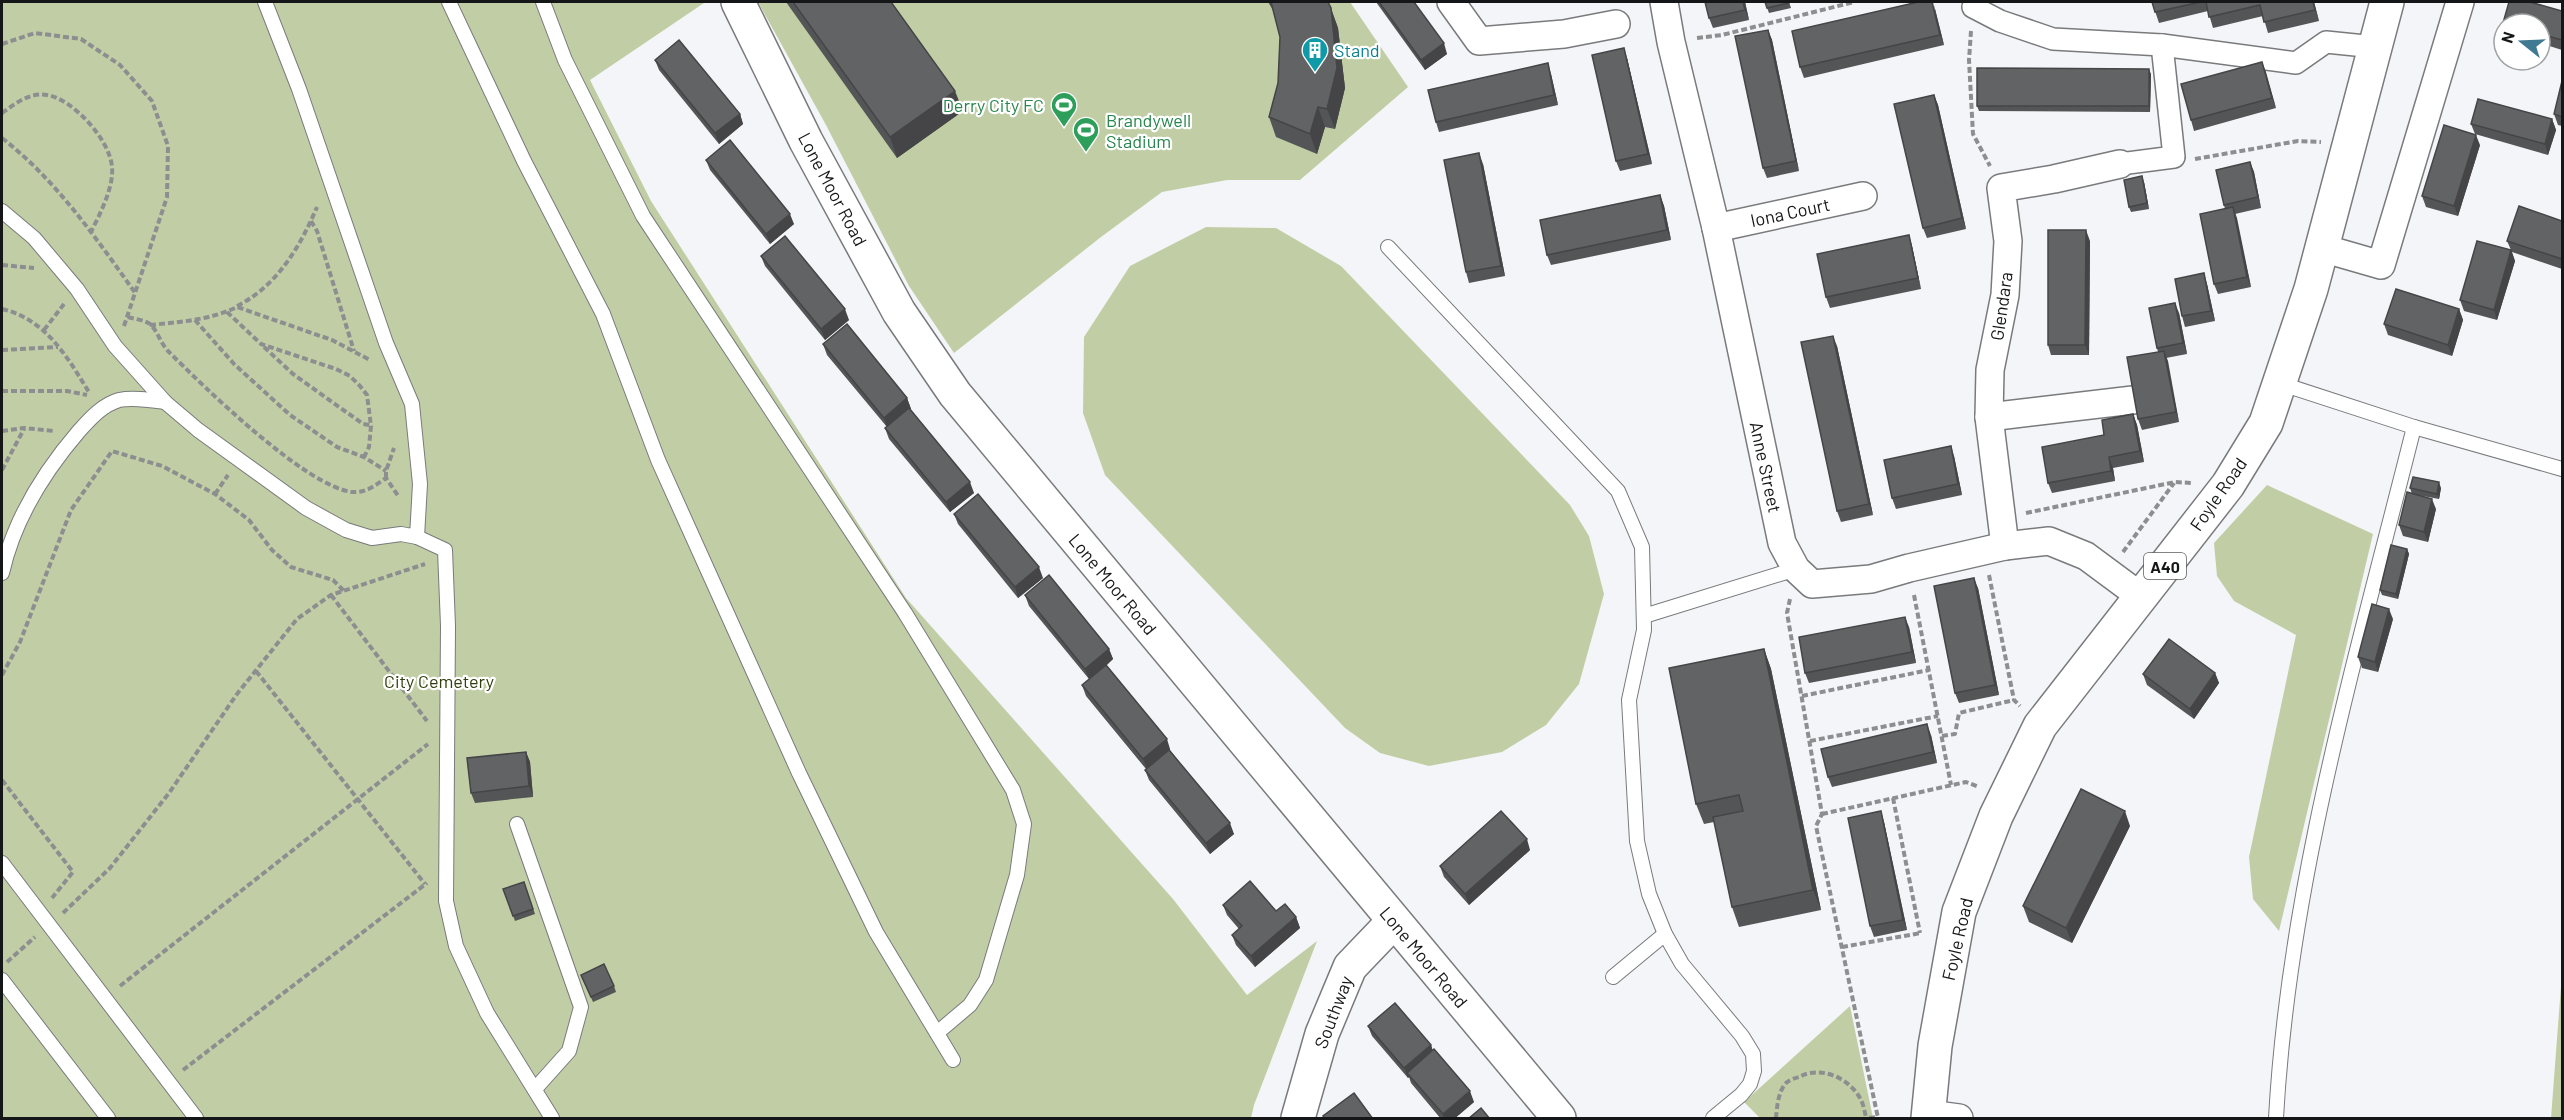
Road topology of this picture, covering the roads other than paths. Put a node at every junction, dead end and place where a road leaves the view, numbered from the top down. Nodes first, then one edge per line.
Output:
1 (266, 2) edge
2 (449, 2) edge
3 (543, 2) edge
4 (738, 2) edge
5 (1451, 2) edge
6 (1664, 2) edge
7 (2388, 2) edge
8 (2460, 2) edge
9 (1973, 7) road end
10 (1616, 24) dead end
11 (2162, 45) junction
12 (2375, 47) junction
13 (2120, 164) joint
14 (1863, 196) dead end
15 (2, 212) edge
16 (1716, 228) junction
17 (1388, 247) dead end
18 (2322, 248) junction
19 (2279, 383) junction
20 (2133, 400) edge
21 (165, 402) junction
22 (1989, 417) junction
23 (2414, 427) junction
24 (2562, 469) edge
25 (417, 537) junction
26 (1994, 548) junction
27 (1796, 569) junction
28 (2, 573) edge
29 (2140, 596) junction
30 (1644, 616) junction
31 (517, 824) dead end
32 (2, 863) edge
33 (1394, 921) junction
34 (1665, 934) junction
35 (1613, 977) dead end
36 (2, 982) edge
37 (937, 1033) junction
38 (953, 1060) dead end
39 (535, 1089) junction
40 (1938, 1117) edge
41 (108, 1119) edge
42 (196, 1119) edge
43 (552, 1119) edge
44 (1298, 1119) edge
45 (1559, 1119) edge
46 (1713, 1119) edge
47 (2276, 1119) edge

1 - 25 lane
2 - 37 lane
3 - 37 lane
4 - 33 main road, Lone Moor Road
5 - 10 street
6 - 16 street, Anne Street
7 - 12 main road, Foyle Road / A40
8 - 18 street
9 - 11 street
11 - 12 street
11 - 13 street
12 - 18 main road, Foyle Road / A40
13 - 22 street, Glendara
14 - 16 street, Iona Court
15 - 21 lane
16 - 27 street, Anne Street
17 - 30 lane
18 - 19 main road, Foyle Road / A40
19 - 23 lane
19 - 29 main road, Foyle Road / A40
20 - 22 street
21 - 25 lane
21 - 28 lane
22 - 26 street, Glendara
23 - 24 lane
23 - 47 lane
25 - 39 lane
26 - 27 street
26 - 29 street
27 - 30 lane
29 - 40 main road, Foyle Road / A40
30 - 34 lane
31 - 39 lane
32 - 42 lane
33 - 44 main road, Southway
33 - 45 main road, Lone Moor Road
34 - 35 lane
34 - 46 lane
36 - 41 lane
37 - 38 lane
39 - 43 lane

